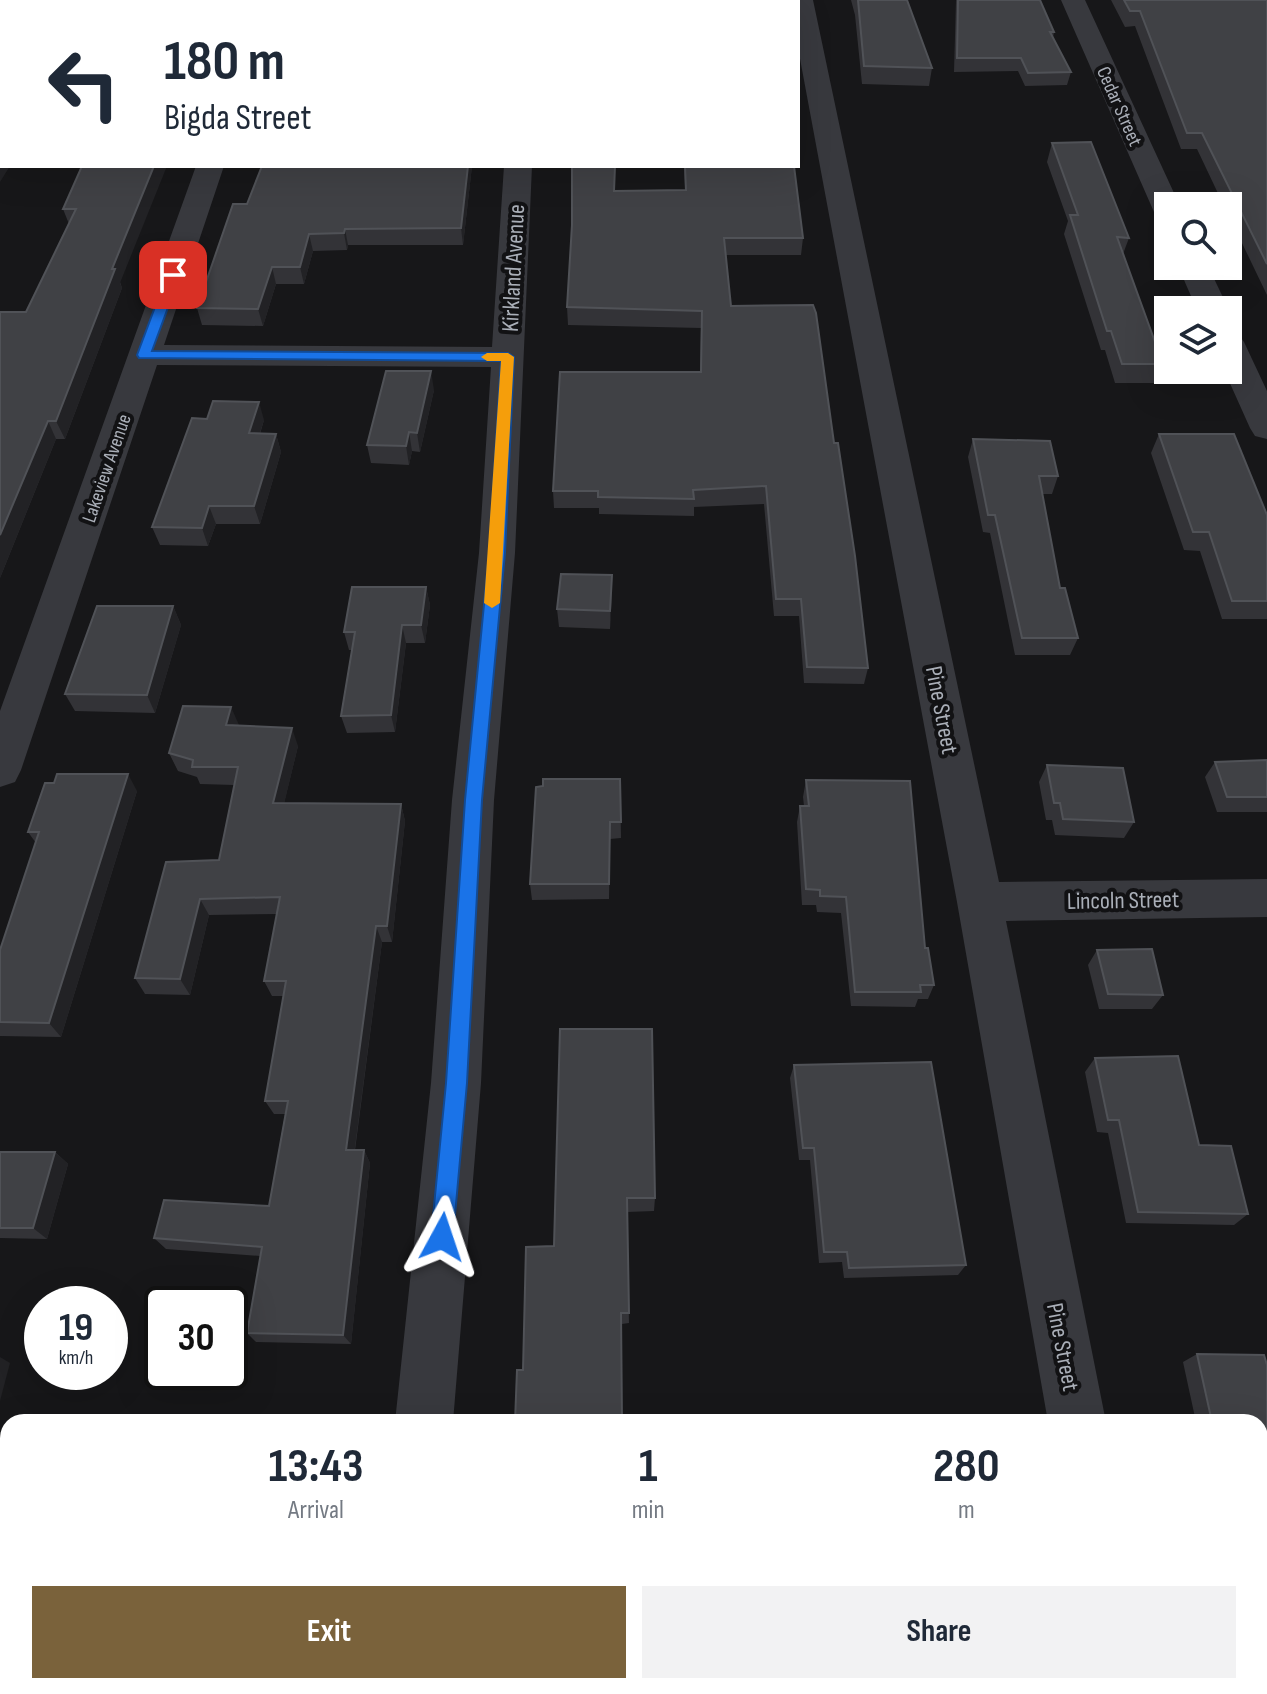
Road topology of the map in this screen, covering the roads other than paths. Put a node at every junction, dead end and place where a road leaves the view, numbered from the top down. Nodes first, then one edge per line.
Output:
1 (801, 0) edge
2 (1073, 0) edge
3 (209, 168) edge
4 (518, 168) edge
5 (1159, 192) edge
6 (144, 355) junction
7 (508, 357) junction
8 (1242, 373) edge
9 (1267, 428) edge
10 (0, 770) edge
11 (1267, 898) edge
12 (980, 902) junction
13 (425, 1414) edge
14 (1076, 1414) edge

1 - 12 street, Pine Street
2 - 5 street, Cedar Street
3 - 6 street, Lakeview Avenue
4 - 7 street, Kirkland Avenue
6 - 7 street
6 - 10 street, Lakeview Avenue
7 - 13 street, Kirkland Avenue
8 - 9 street
11 - 12 street, Lincoln Street
12 - 14 street, Pine Street

